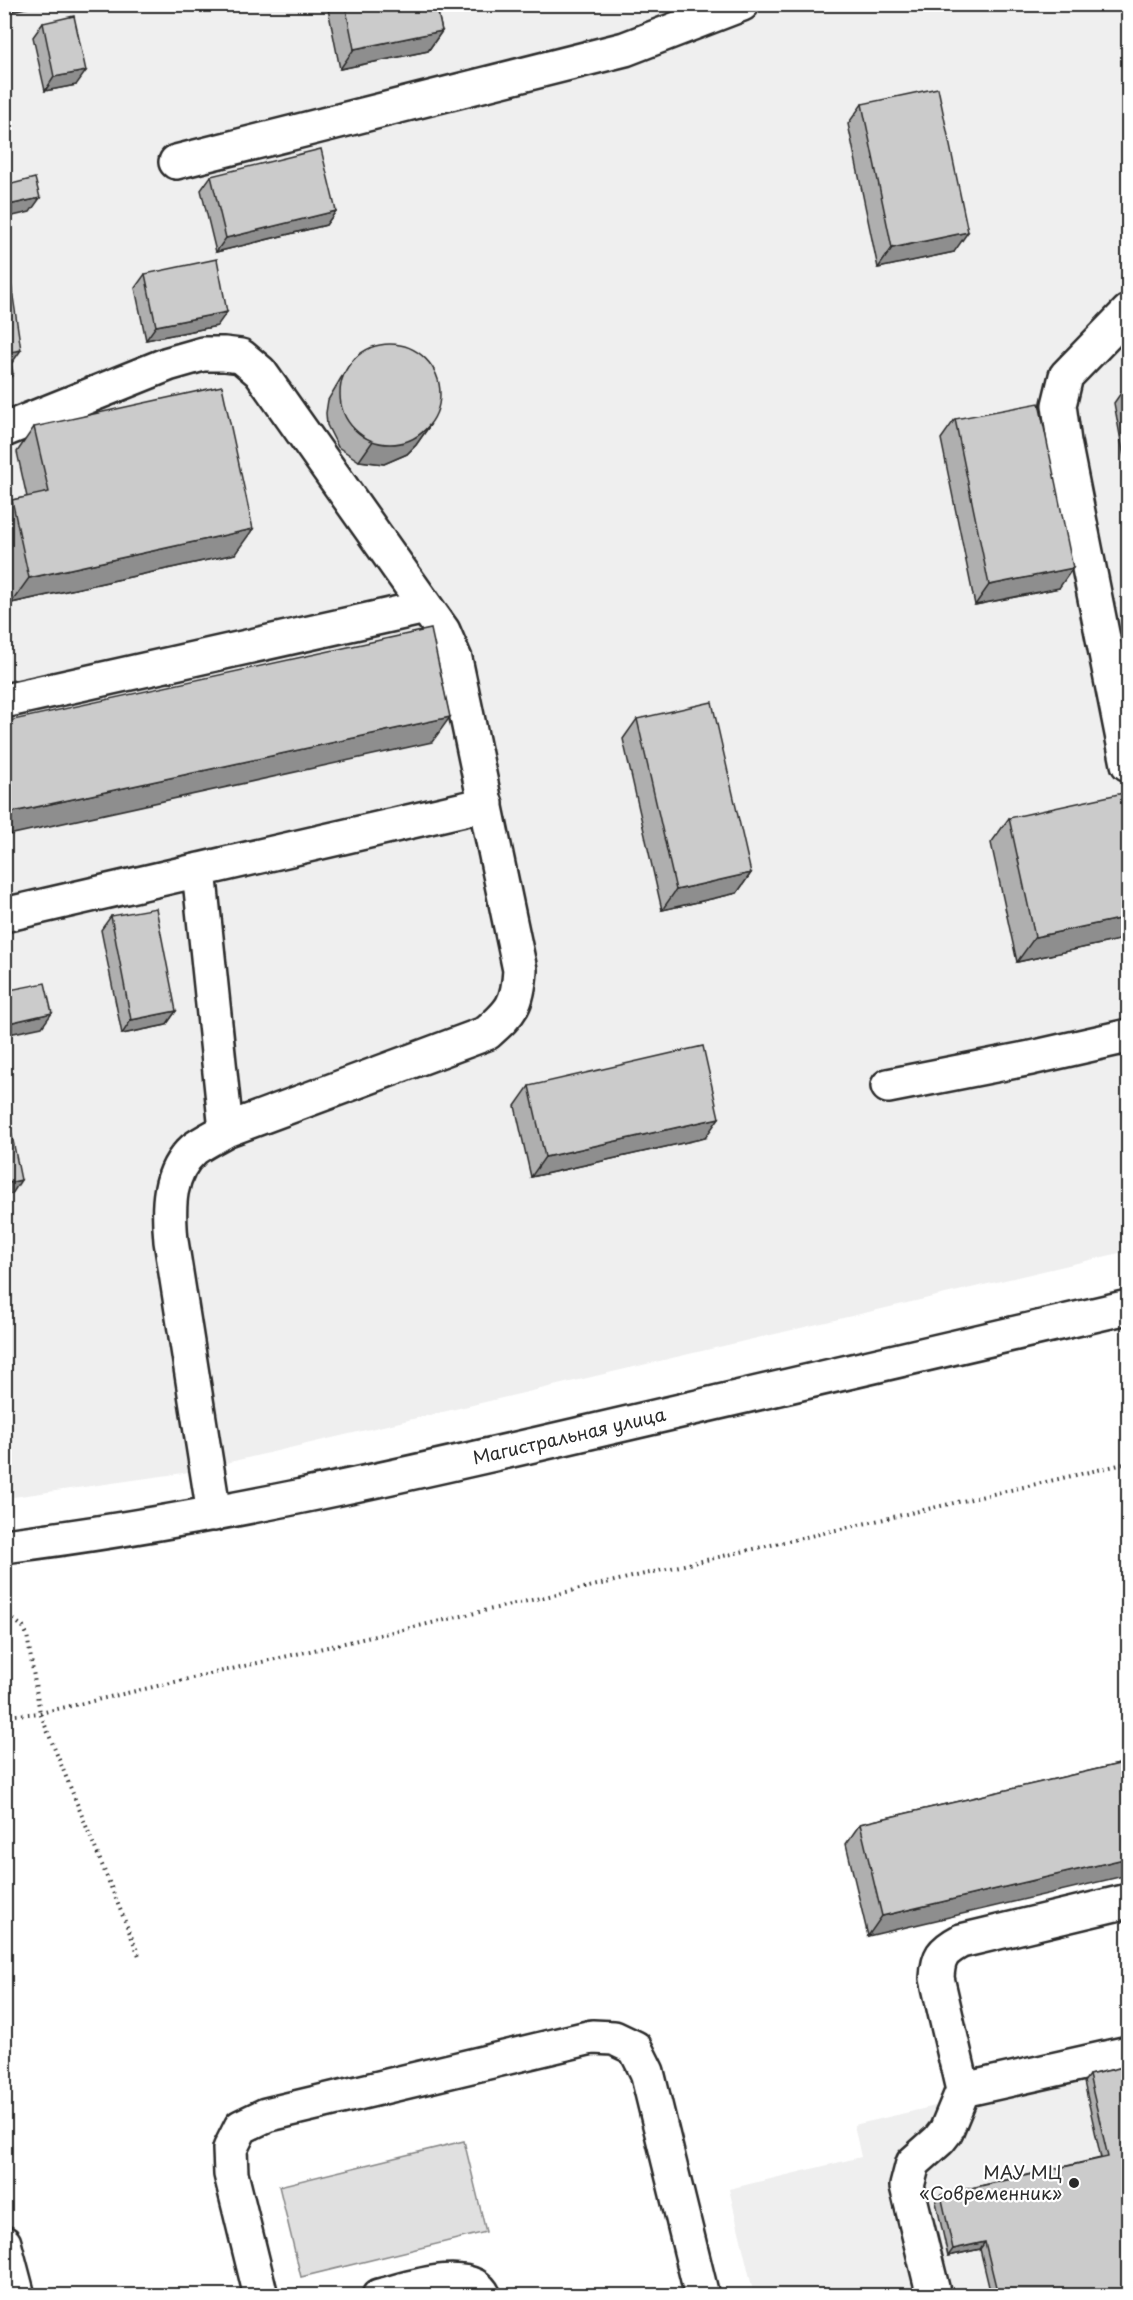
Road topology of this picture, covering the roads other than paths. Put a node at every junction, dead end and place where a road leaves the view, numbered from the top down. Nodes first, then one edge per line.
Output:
1 (742, 4) edge
2 (176, 162) dead end
3 (1128, 312) edge
4 (4, 430) edge
5 (426, 607) junction
6 (9, 700) dead end
7 (1128, 764) edge
8 (486, 804) junction
9 (199, 870) junction
10 (4, 915) edge
11 (1128, 1036) edge
12 (888, 1086) dead end
13 (226, 1130) junction
14 (1128, 1307) edge
15 (213, 1514) junction
16 (4, 1546) edge
17 (1128, 1901) edge
18 (1128, 2053) edge
19 (963, 2090) junction
20 (4, 2243) edge
21 (18, 2295) edge
22 (261, 2295) edge
23 (379, 2295) edge
24 (484, 2295) edge
25 (702, 2295) edge
26 (934, 2295) edge

1 - 2 main road
3 - 7 main road
4 - 5 main road
5 - 6 main road
5 - 8 main road
8 - 9 main road
8 - 13 main road
9 - 10 main road
9 - 13 main road
11 - 12 main road
13 - 15 main road
14 - 15 main road, Магистральная улица
15 - 16 main road, Магистральная улица
17 - 19 main road
18 - 19 main road
19 - 26 main road
20 - 21 main road
22 - 25 main road
23 - 24 main road

